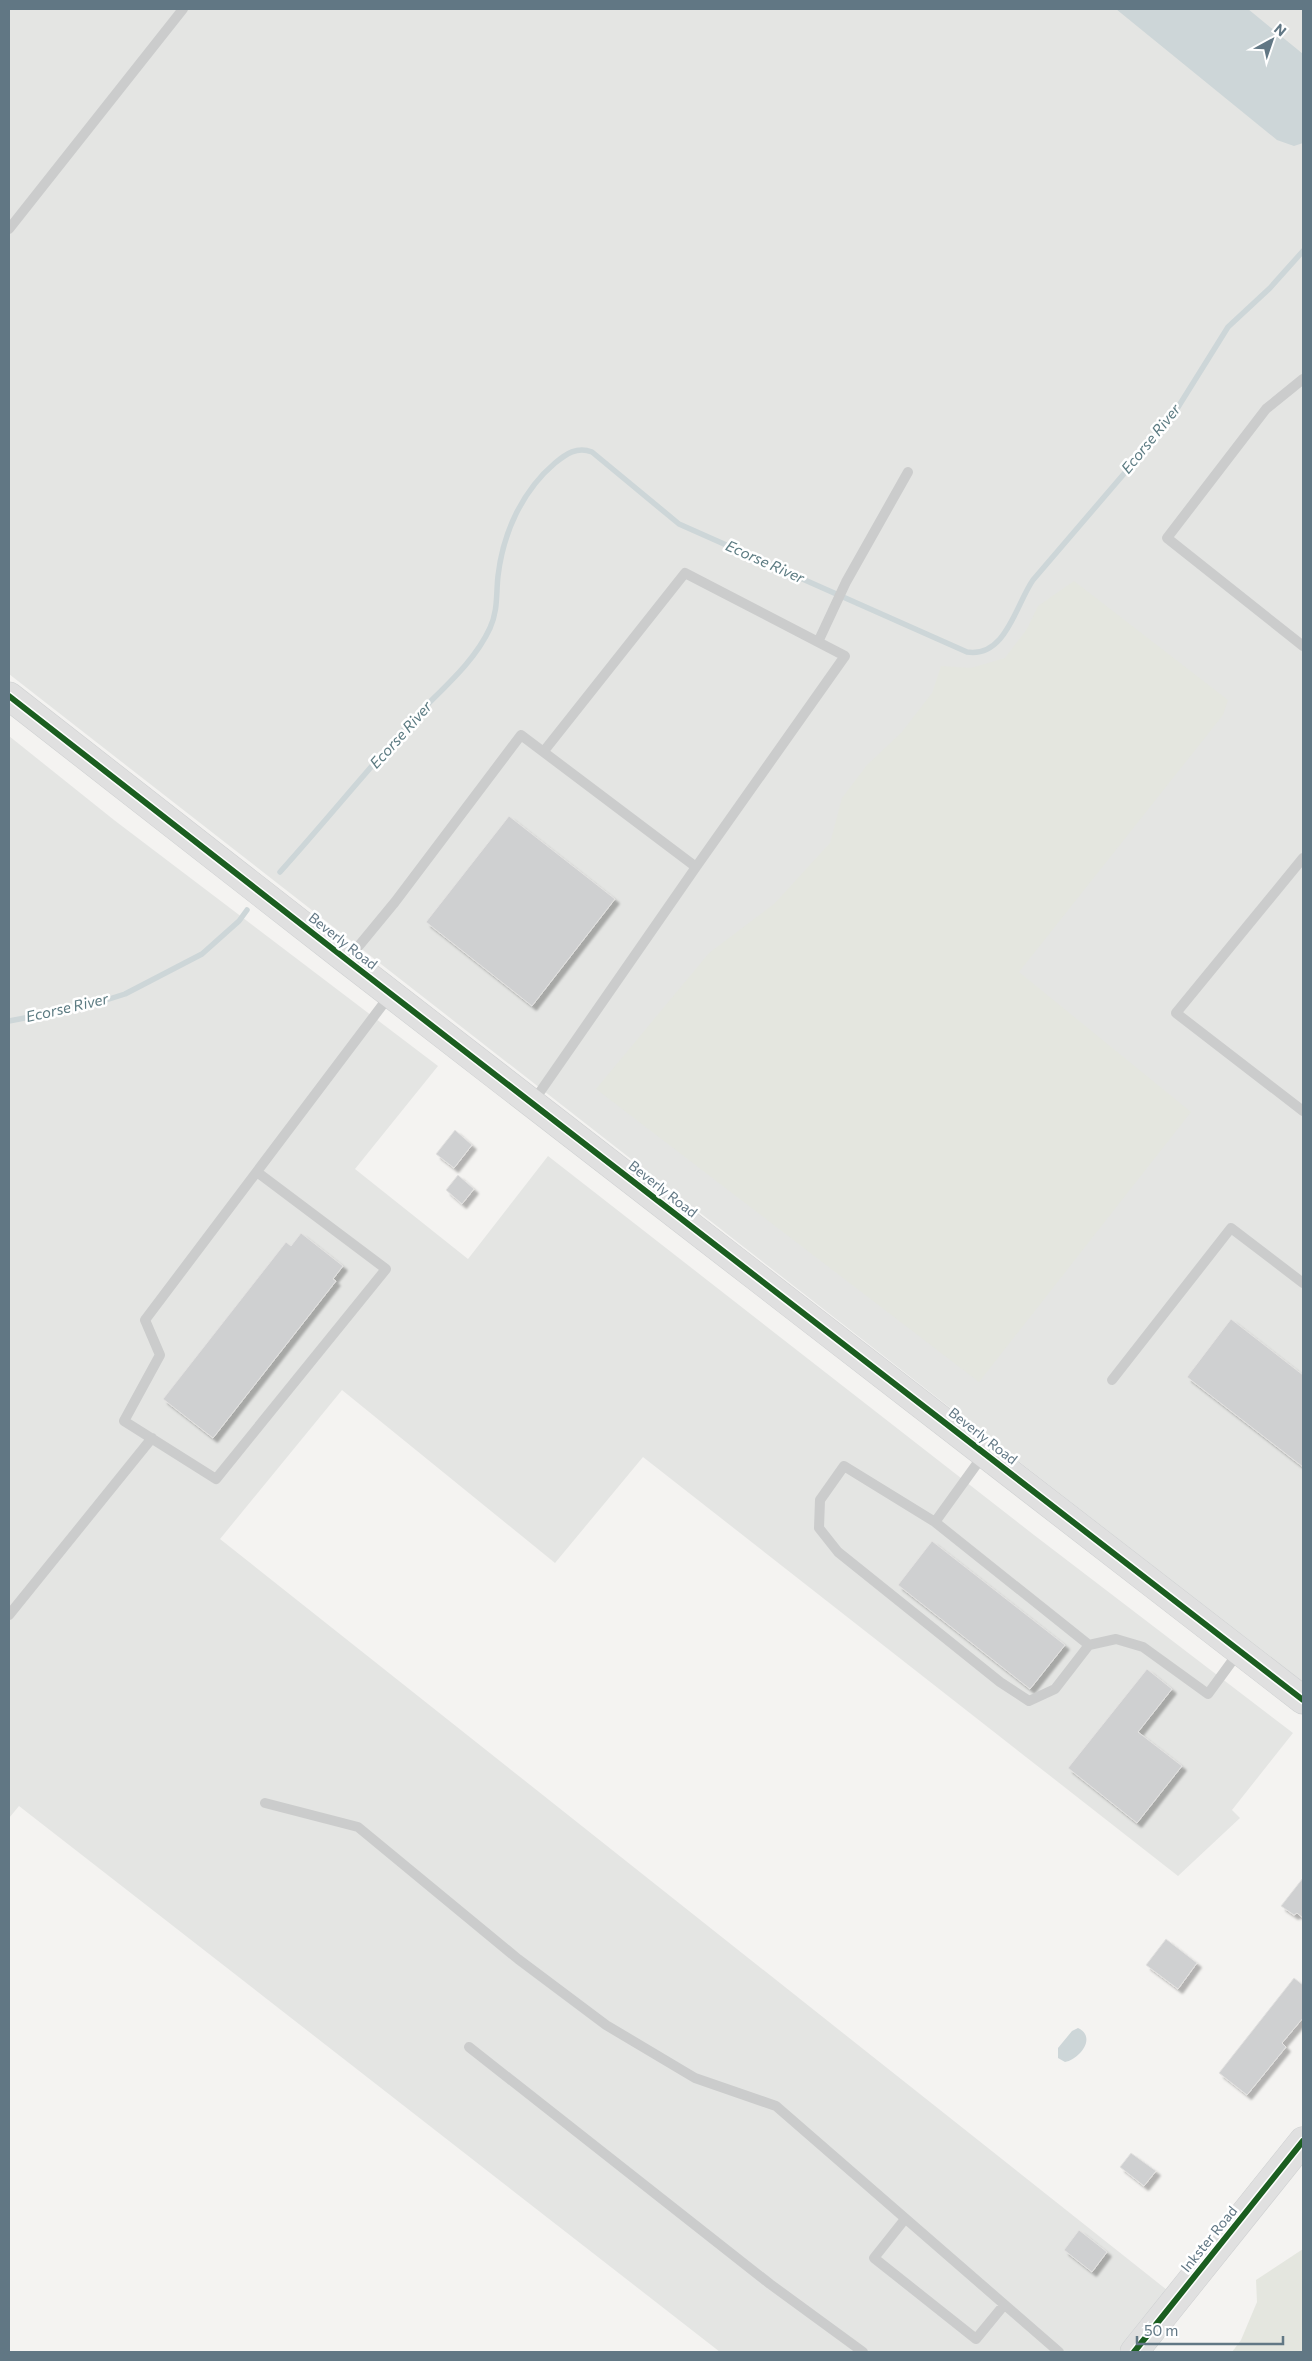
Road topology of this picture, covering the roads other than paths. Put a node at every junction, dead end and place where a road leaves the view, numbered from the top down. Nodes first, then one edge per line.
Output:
1 (182, 9) edge
2 (9, 229) edge
3 (1303, 379) edge
4 (908, 472) dead end
5 (818, 642) junction
6 (1303, 646) edge
7 (9, 696) edge
8 (544, 751) junction
9 (1303, 858) edge
10 (696, 866) junction
11 (347, 960) junction
12 (391, 994) junction
13 (532, 1103) junction
14 (1303, 1111) edge
15 (257, 1172) junction
16 (1303, 1283) edge
17 (1112, 1380) dead end
18 (152, 1438) junction
19 (985, 1453) junction
20 (936, 1522) junction
21 (9, 1615) edge
22 (1089, 1645) junction
23 (1240, 1650) junction
24 (1303, 1700) edge
25 (265, 1803) dead end
26 (469, 2047) dead end
27 (1303, 2141) edge
28 (905, 2219) junction
29 (1004, 2305) junction
30 (863, 2352) edge
31 (1058, 2352) edge
32 (1134, 2352) edge

1 - 2 lane
3 - 6 lane
4 - 5 lane
5 - 8 lane
5 - 10 lane
7 - 11 street, Beverly Road
8 - 10 lane
8 - 11 lane
9 - 14 lane
10 - 13 lane
11 - 12 street, Beverly Road
12 - 13 street, Beverly Road
12 - 15 lane
13 - 19 street, Beverly Road
15 - 18 lane
15 - 18 lane
16 - 17 lane
18 - 21 lane
19 - 20 lane
19 - 23 street, Beverly Road
20 - 22 lane
20 - 22 lane
22 - 23 lane
23 - 24 street, Beverly Road
25 - 28 lane
26 - 30 lane
27 - 32 street, Inkster Road
28 - 29 lane
28 - 29 lane
29 - 31 lane

